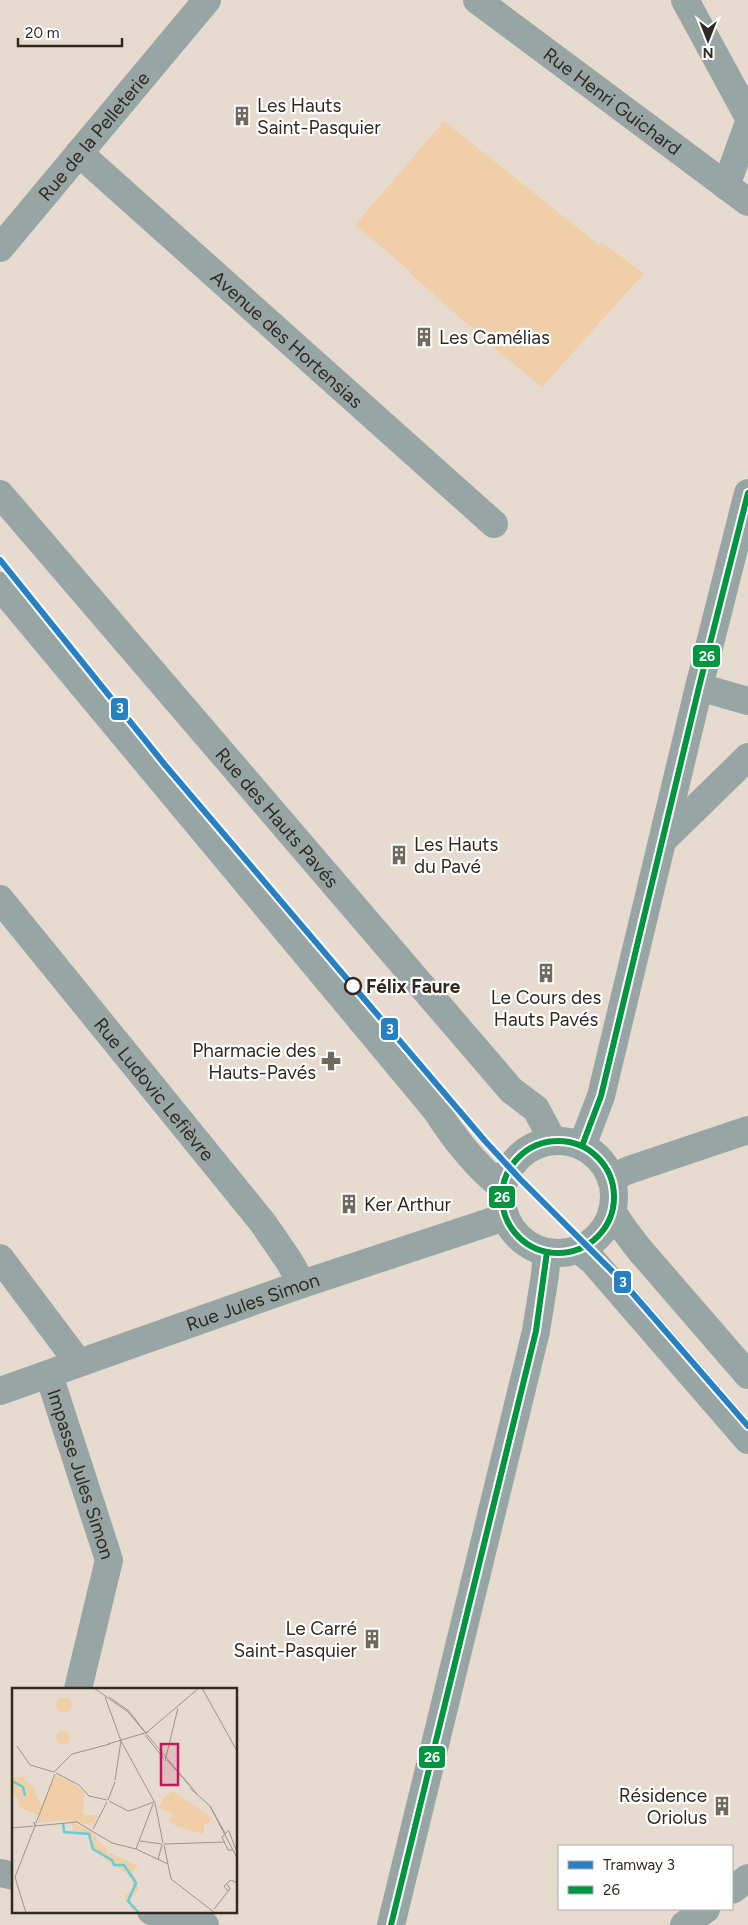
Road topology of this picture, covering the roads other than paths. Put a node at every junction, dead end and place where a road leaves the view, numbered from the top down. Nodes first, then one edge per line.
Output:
1 (207, 0) edge
2 (477, 0) edge
3 (685, 0) edge
4 (748, 116) edge
5 (748, 125) edge
6 (79, 153) junction
7 (726, 186) junction
8 (748, 202) edge
9 (0, 248) edge
10 (748, 493) edge
11 (0, 494) edge
12 (494, 524) dead end
13 (0, 586) edge
14 (699, 686) junction
15 (748, 701) edge
16 (748, 757) edge
17 (662, 841) junction
18 (0, 899) edge
19 (748, 1130) edge
20 (552, 1141) junction
21 (582, 1146) junction
22 (611, 1178) junction
23 (502, 1188) junction
24 (612, 1210) junction
25 (505, 1217) junction
26 (578, 1249) junction
27 (547, 1252) junction
28 (0, 1258) edge
29 (302, 1284) junction
30 (78, 1362) junction
31 (48, 1375) junction
32 (748, 1375) edge
33 (0, 1391) edge
34 (748, 1440) edge
35 (78, 1688) edge
36 (748, 1878) edge
37 (733, 1889) edge
38 (705, 1910) edge
39 (155, 1912) edge
40 (205, 1925) edge
41 (391, 1925) edge
42 (684, 1925) edge

1 - 6 street, Rue de la Pelleterie
2 - 7 street, Rue Henri Guichard
3 - 4 street
5 - 7 street
6 - 9 street, Rue de la Pelleterie
6 - 12 street, Avenue des Hortensias
7 - 8 street, Rue Henri Guichard
10 - 14 street
11 - 20 street, Rue des Hauts Pavés
13 - 23 street
14 - 15 street
14 - 17 street
16 - 17 street
17 - 21 street
18 - 29 street, Rue Ludovic Lefièvre
19 - 22 street
20 - 21 street
20 - 23 street
21 - 22 street
22 - 24 street
23 - 25 street
24 - 26 street
24 - 32 street
25 - 27 street
25 - 29 street, Rue Jules Simon
26 - 27 street
26 - 34 street
27 - 41 street
28 - 30 street
29 - 30 street, Rue Jules Simon
30 - 31 street, Rue Jules Simon
31 - 33 street, Rue Jules Simon
31 - 35 street, Impasse Jules Simon
36 - 37 street
38 - 42 street
39 - 40 street

